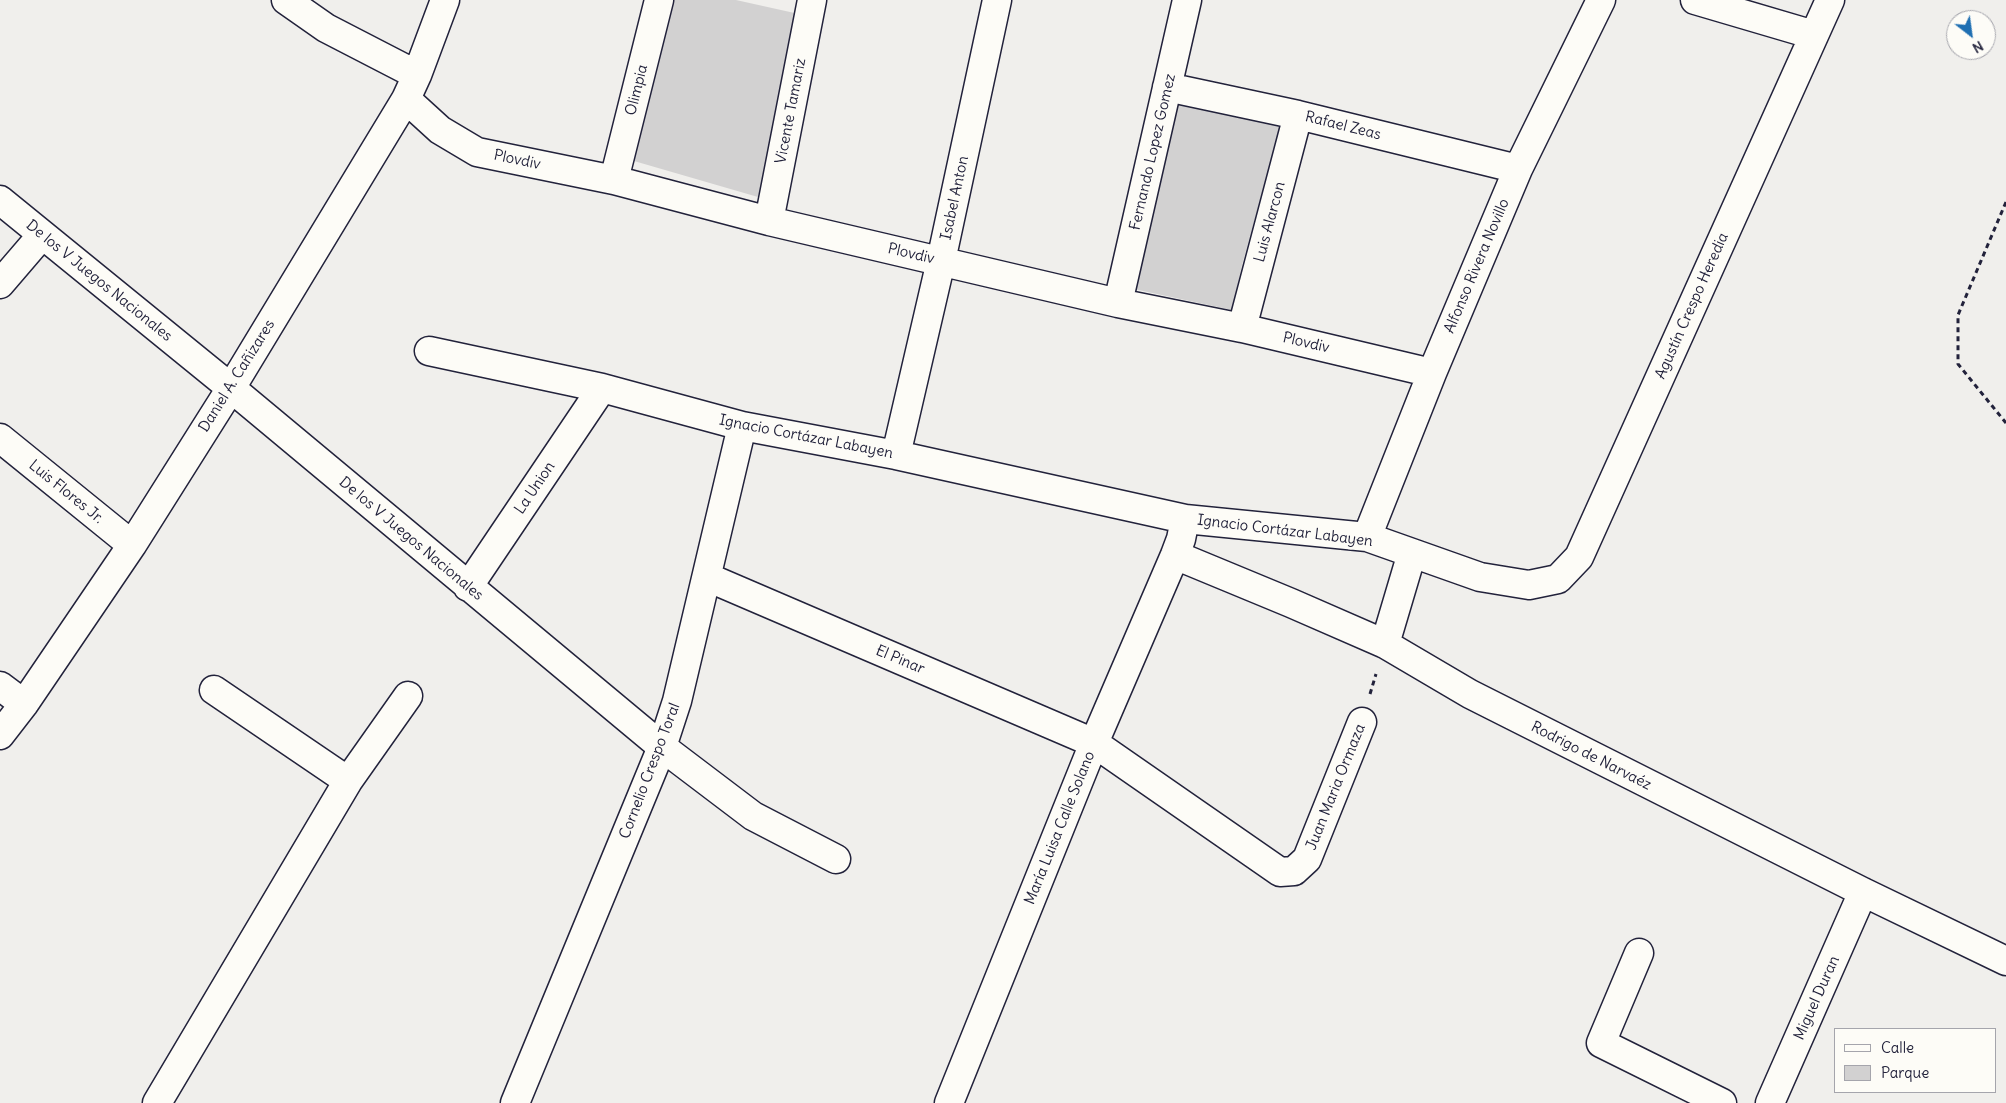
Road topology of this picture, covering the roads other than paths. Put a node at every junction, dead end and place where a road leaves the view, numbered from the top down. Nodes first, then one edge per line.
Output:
1 (286, 0) edge
2 (445, 0) edge
3 (659, 0) edge
4 (810, 0) edge
5 (997, 0) edge
6 (1187, 0) edge
7 (1601, 0) edge
8 (1695, 0) edge
9 (1830, 0) edge
10 (1814, 35) junction
11 (411, 87) junction
12 (1167, 88) junction
13 (1298, 115) junction
14 (1518, 169) junction
15 (614, 180) junction
16 (0, 200) edge
17 (769, 221) junction
18 (42, 235) junction
19 (941, 261) junction
20 (0, 284) edge
21 (1118, 303) junction
22 (1242, 328) junction
23 (429, 351) dead end
24 (1432, 373) junction
25 (231, 388) junction
26 (602, 388) junction
27 (742, 426) junction
28 (0, 438) edge
29 (896, 455) junction
30 (1185, 519) junction
31 (1367, 537) junction
32 (132, 545) junction
33 (1412, 553) junction
34 (1175, 555) junction
35 (707, 578) junction
36 (1529, 585) joint
37 (468, 587) junction
38 (1385, 644) junction
39 (0, 686) edge
40 (214, 690) dead end
41 (408, 696) dead end
42 (24, 704) junction
43 (1362, 722) road end
44 (0, 735) edge
45 (1094, 743) junction
46 (662, 747) junction
47 (348, 781) junction
48 (836, 859) dead end
49 (1863, 892) junction
50 (1639, 953) dead end
51 (2006, 961) edge
52 (157, 1103) edge
53 (515, 1103) edge
54 (949, 1103) edge
55 (1722, 1103) edge
56 (1770, 1103) edge

1 - 11 street, Plovdiv
2 - 11 street, Daniel A. Cañizares
3 - 15 street, Olimpia
4 - 17 street, Vicente Tamariz
5 - 19 street, Isabel Anton
6 - 12 street, Fernando Lopez Gomez
7 - 14 street, Alfonso Rivera Novillo
8 - 10 street
9 - 10 street, Agustín Crespo Heredia
10 - 36 street, Agustín Crespo Heredia
11 - 15 street, Plovdiv
11 - 25 street, Daniel A. Cañizares
12 - 13 street, Rafael Zeas
12 - 21 street, Fernando Lopez Gomez
13 - 14 street, Rafael Zeas
13 - 22 street, Luis Alarcon
14 - 24 street, Alfonso Rivera Novillo
15 - 17 street, Plovdiv
16 - 18 street, De los V Juegos Nacionales
17 - 19 street, Plovdiv
18 - 20 street
18 - 25 street, De los V Juegos Nacionales
19 - 21 street, Plovdiv
19 - 29 street, Isabel Anton
21 - 22 street, Plovdiv
22 - 24 street, Plovdiv
23 - 26 street, Ignacio Cortázar Labayen
24 - 31 street, Alfonso Rivera Novillo
25 - 32 street, Daniel A. Cañizares
25 - 37 street, De los V Juegos Nacionales
26 - 27 street, Ignacio Cortázar Labayen
26 - 37 street, La Union
27 - 29 street, Ignacio Cortázar Labayen
27 - 35 street, Cornelio Crespo Toral
28 - 32 street, Luis Flores Jr.
29 - 30 street, Ignacio Cortázar Labayen
30 - 31 street, Ignacio Cortázar Labayen
30 - 34 street, Ignacio Cortázar Labayen
31 - 33 street, Ignacio Cortázar Labayen
32 - 42 street, Daniel A. Cañizares
33 - 36 street, Ignacio Cortázar Labayen
33 - 38 street
34 - 38 street, Rodrigo de Narvaéz
34 - 45 street, María Luisa Calle Solano
35 - 45 street, El Pinar
35 - 46 street, Cornelio Crespo Toral
37 - 46 street, De los V Juegos Nacionales
38 - 49 street, Rodrigo de Narvaéz
39 - 42 street
40 - 47 street
41 - 47 street
42 - 44 street, Daniel A. Cañizares
43 - 45 street, Juan Maria Ormaza
45 - 54 street, María Luisa Calle Solano
46 - 48 street, De los V Juegos Nacionales
46 - 53 street, Cornelio Crespo Toral
47 - 52 street
49 - 51 street, Rodrigo de Narvaéz
49 - 56 street, Miguel Duran
50 - 55 street

